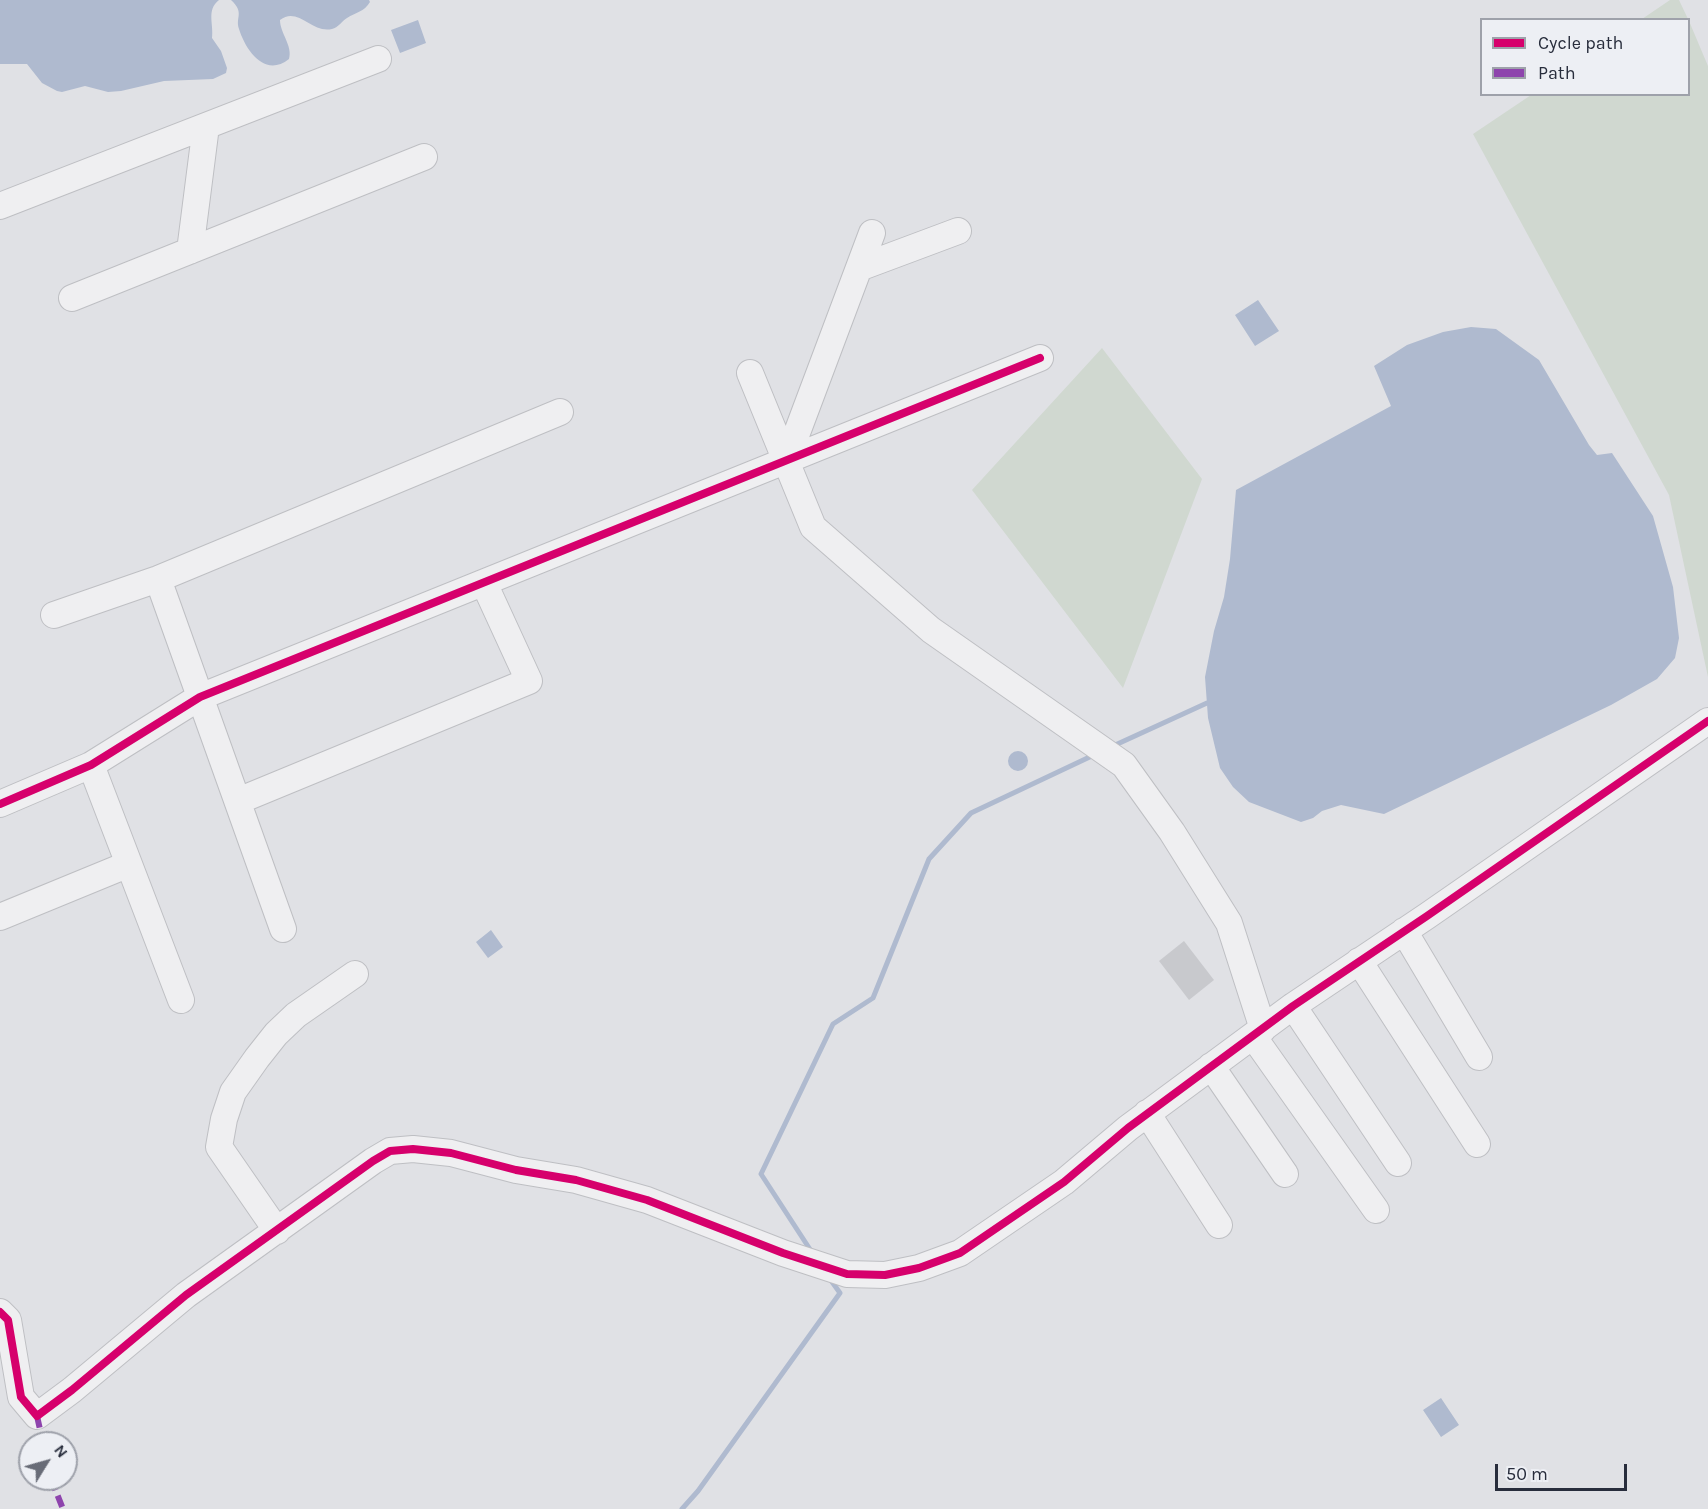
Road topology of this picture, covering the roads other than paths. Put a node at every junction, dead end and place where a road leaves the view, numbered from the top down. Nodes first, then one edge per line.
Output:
1 (378, 59) dead end
2 (206, 126) junction
3 (424, 157) dead end
4 (0, 206) edge
5 (958, 231) dead end
6 (872, 233) dead end
7 (190, 250) junction
8 (859, 268) junction
9 (72, 298) dead end
10 (1040, 358) dead end
11 (750, 373) dead end
12 (560, 412) dead end
13 (786, 462) junction
14 (158, 579) junction
15 (484, 583) junction
16 (54, 615) dead end
17 (200, 697) junction
18 (1708, 721) edge
19 (91, 765) junction
20 (238, 801) junction
21 (0, 804) edge
22 (129, 864) junction
23 (0, 917) edge
24 (283, 929) dead end
25 (1404, 931) junction
26 (1359, 961) junction
27 (355, 974) dead end
28 (181, 1000) dead end
29 (1293, 1006) junction
30 (1258, 1032) junction
31 (1479, 1057) dead end
32 (1211, 1066) junction
33 (1147, 1113) junction
34 (1478, 1144) dead end
35 (1398, 1163) dead end
36 (1285, 1174) dead end
37 (1376, 1210) dead end
38 (1219, 1225) dead end
39 (277, 1231) junction
40 (0, 1312) edge

1 - 2 street
2 - 4 street
2 - 7 street
3 - 7 street
5 - 8 street
6 - 8 street
7 - 9 street
8 - 13 street
10 - 13 street
11 - 13 street
12 - 14 street
13 - 15 street
13 - 30 street
14 - 16 street
14 - 17 street
15 - 17 street
15 - 20 street
17 - 19 street
17 - 20 street
18 - 25 street
19 - 21 street
19 - 22 street
20 - 24 street
22 - 23 street
22 - 28 street
25 - 26 street
25 - 31 street
26 - 29 street
26 - 34 street
27 - 39 street
29 - 30 street
29 - 35 street
30 - 32 street
30 - 37 street
32 - 33 street
32 - 36 street
33 - 38 street
33 - 39 street
39 - 40 street

